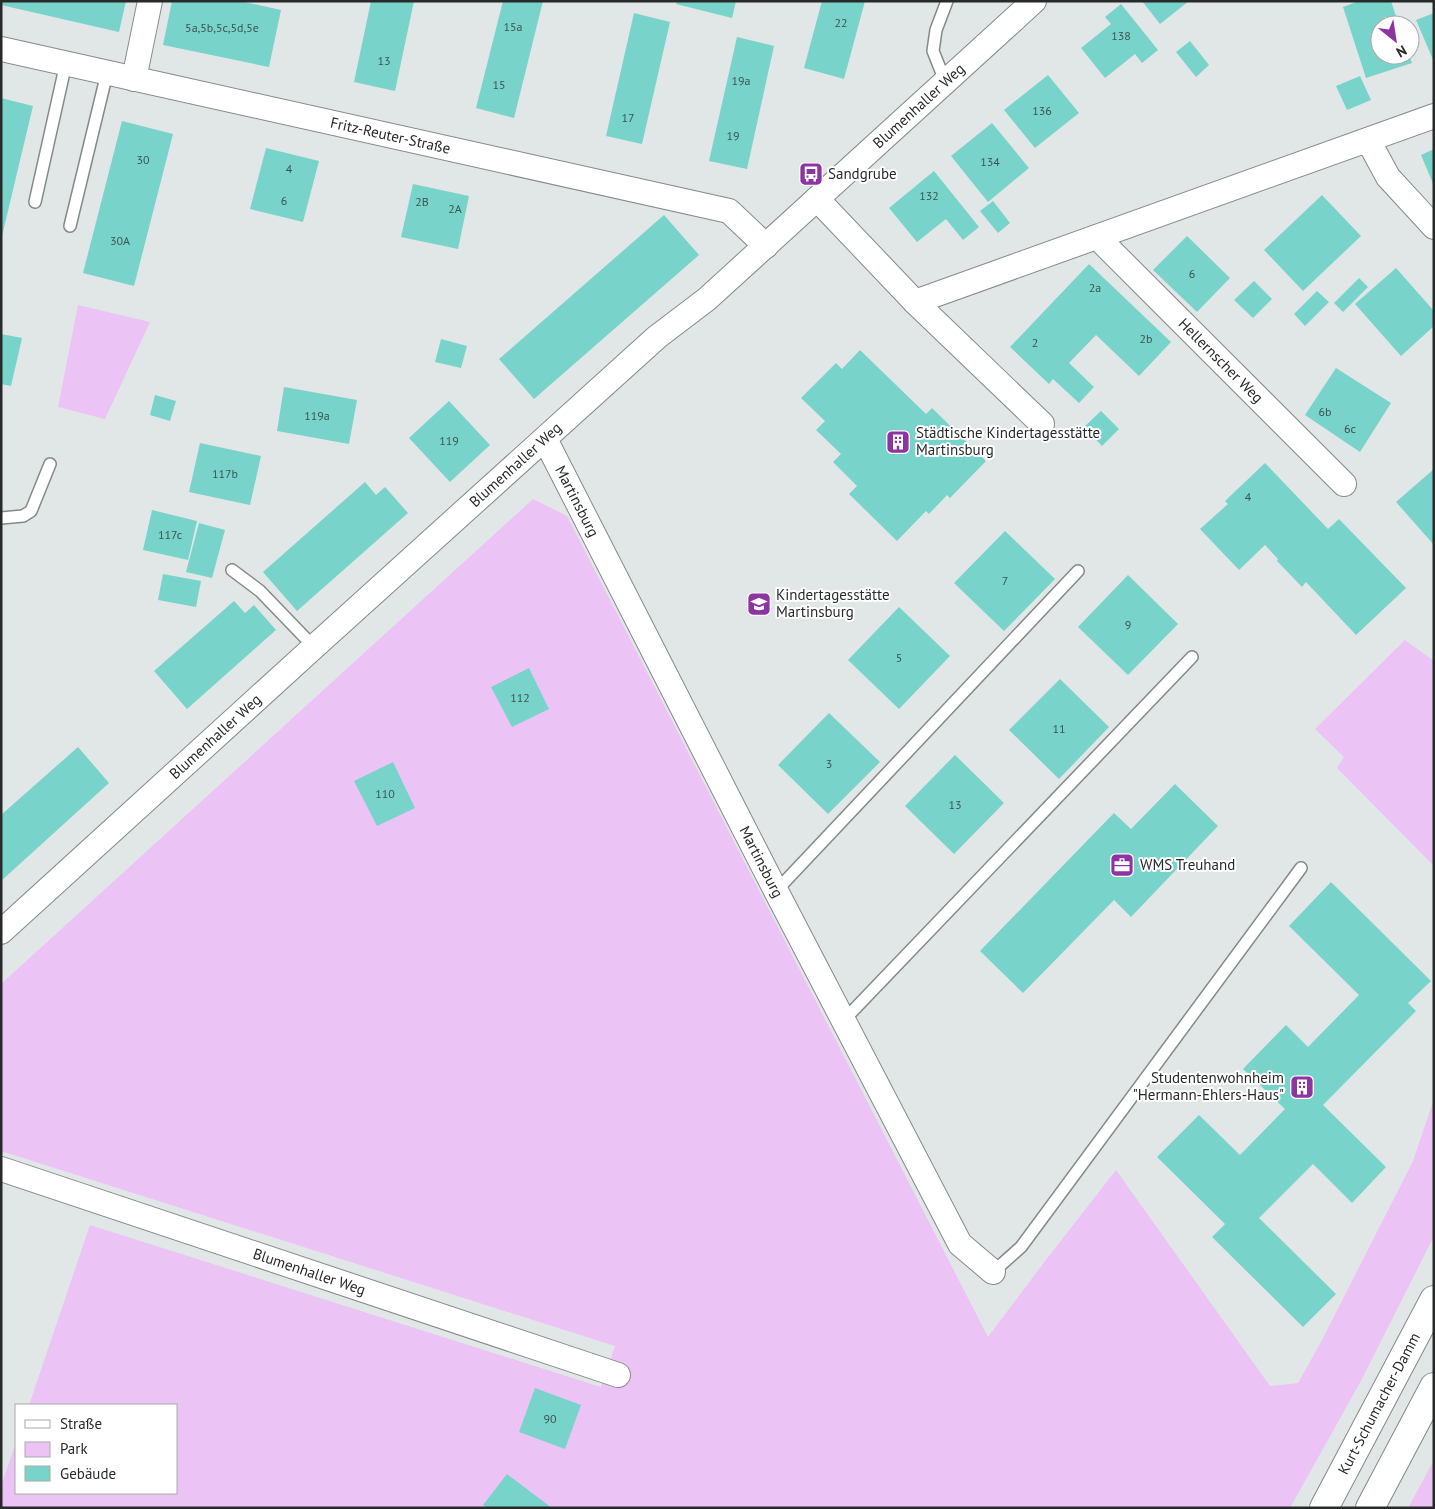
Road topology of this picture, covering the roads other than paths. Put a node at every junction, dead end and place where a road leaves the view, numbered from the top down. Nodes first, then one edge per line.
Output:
1 (150, 1) edge
2 (947, 1) edge
3 (1034, 1) edge
4 (1, 48) edge
5 (66, 63) junction
6 (107, 73) junction
7 (134, 79) junction
8 (945, 80) junction
9 (1434, 116) edge
10 (1368, 140) junction
11 (817, 199) junction
12 (35, 202) dead end
13 (70, 226) dead end
14 (1434, 227) edge
15 (1098, 237) junction
16 (766, 246) junction
17 (915, 302) junction
18 (1042, 424) dead end
19 (545, 439) junction
20 (50, 464) dead end
21 (1344, 484) dead end
22 (1, 518) edge
23 (232, 570) dead end
24 (1078, 571) dead end
25 (314, 647) junction
26 (1192, 657) dead end
27 (1302, 868) dead end
28 (776, 891) junction
29 (1, 932) edge
30 (844, 1020) junction
31 (1, 1169) edge
32 (993, 1272) joint
33 (1434, 1300) edge
34 (618, 1375) dead end
35 (1434, 1387) edge
36 (1324, 1508) edge
37 (1370, 1508) edge

1 - 7 street
2 - 8 lane
3 - 8 street, Blumenhaller Weg
4 - 5 street, Fritz-Reuter-Straße
5 - 6 street, Fritz-Reuter-Straße
5 - 12 lane
6 - 7 street, Fritz-Reuter-Straße
6 - 13 lane
7 - 16 street, Fritz-Reuter-Straße
8 - 11 street, Blumenhaller Weg
9 - 10 street
10 - 14 street
10 - 15 street
11 - 16 street, Blumenhaller Weg
11 - 17 street
15 - 17 street
15 - 21 street, Hellernscher Weg
16 - 19 street, Blumenhaller Weg
17 - 18 street
19 - 25 street, Blumenhaller Weg
19 - 28 street, Martinsburg
20 - 22 lane
23 - 25 lane
24 - 28 lane
25 - 29 street, Blumenhaller Weg
26 - 30 lane
27 - 32 lane
28 - 30 street, Martinsburg
30 - 32 street, Martinsburg
31 - 34 street, Blumenhaller Weg
33 - 36 main road, Kurt-Schumacher-Damm
35 - 37 main road

